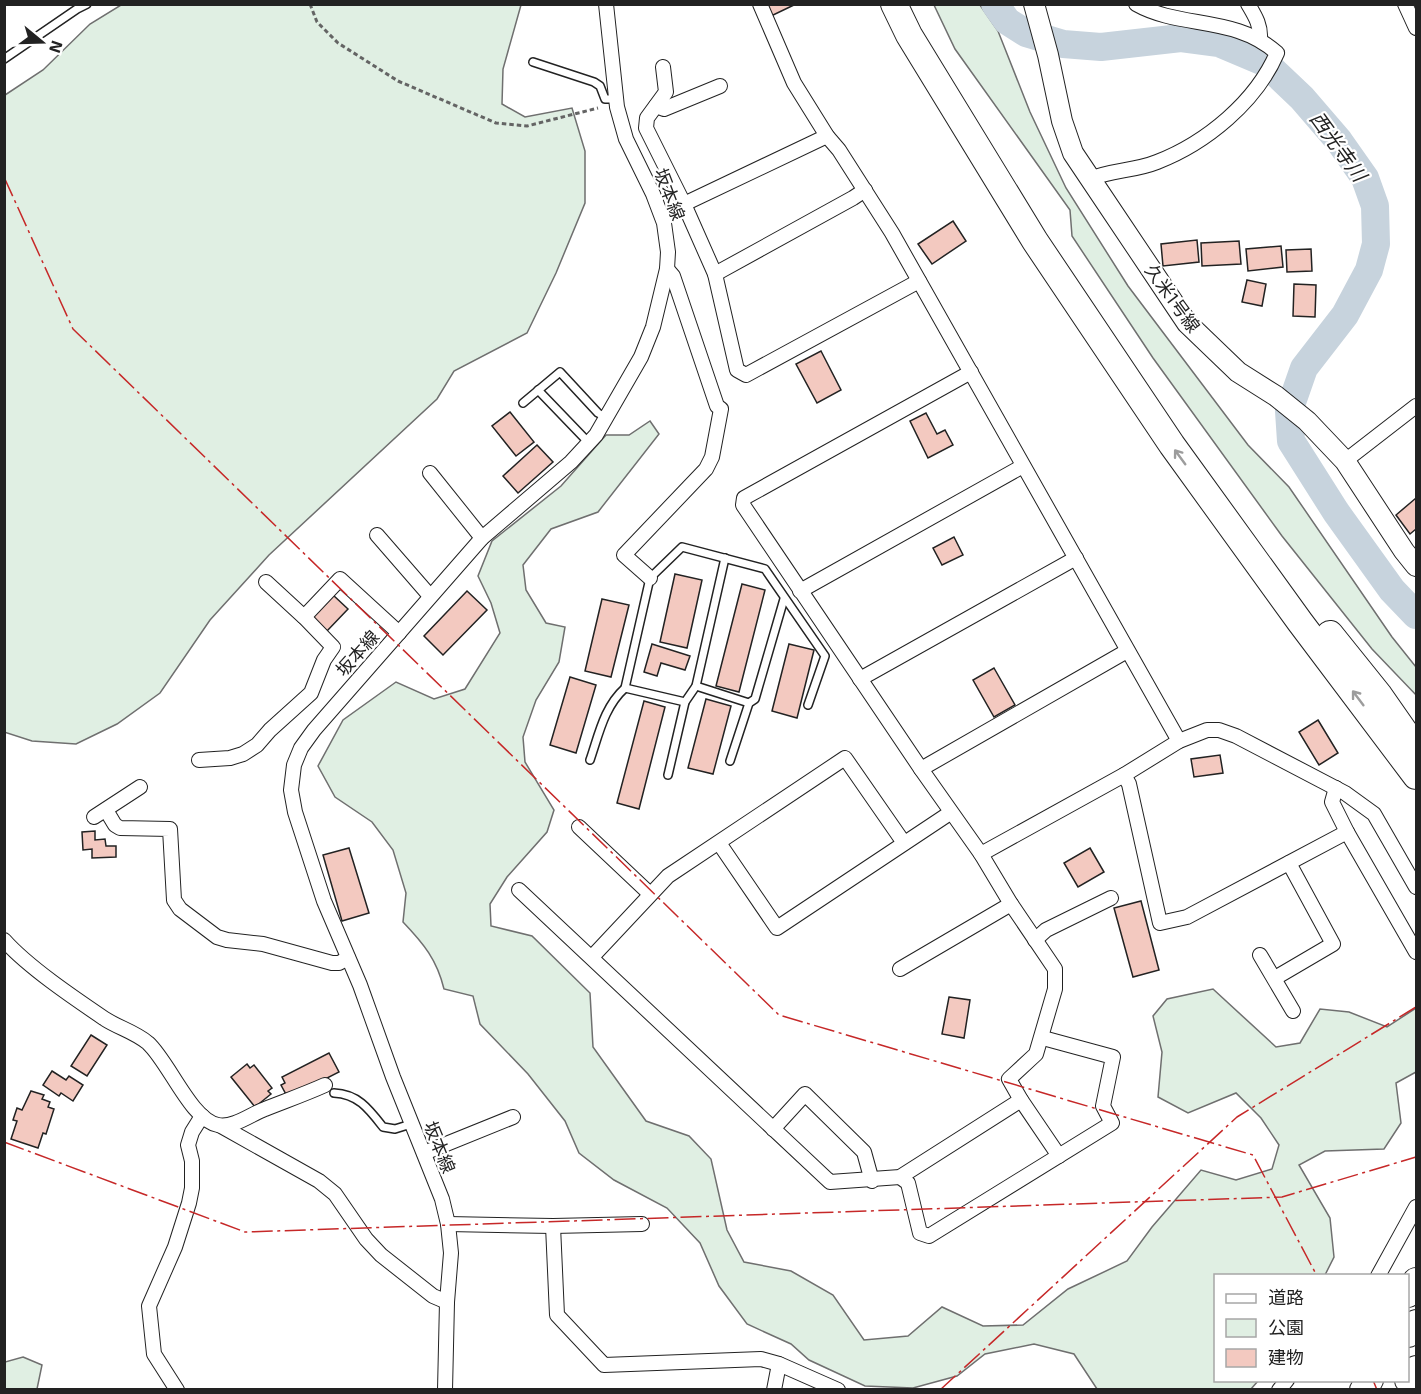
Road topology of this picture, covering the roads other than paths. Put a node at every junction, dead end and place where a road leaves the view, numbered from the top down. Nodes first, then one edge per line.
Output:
1 (87, 4) edge
2 (606, 4) edge
3 (760, 4) edge
4 (894, 4) edge
5 (911, 4) edge
6 (1136, 4) edge
7 (1248, 4) edge
8 (1405, 4) edge
9 (1037, 13) edge
10 (1416, 28) edge
11 (1260, 39) junction
12 (4, 59) edge
13 (533, 62) dead end
14 (663, 67) dead end
15 (720, 86) dead end
16 (616, 103) junction
17 (656, 106) junction
18 (826, 136) junction
19 (1090, 179) junction
20 (865, 190) junction
21 (684, 204) junction
22 (667, 269) junction
23 (715, 274) junction
24 (919, 281) junction
25 (971, 372) junction
26 (538, 390) junction
27 (523, 403) dead end
28 (1416, 406) edge
29 (607, 418) junction
30 (589, 443) junction
31 (1345, 461) junction
32 (1023, 466) junction
33 (430, 473) dead end
34 (377, 535) dead end
35 (482, 538) junction
36 (725, 558) junction
37 (1076, 558) junction
38 (1416, 566) edge
39 (650, 578) junction
40 (266, 582) dead end
41 (800, 591) junction
42 (430, 596) junction
43 (784, 598) junction
44 (304, 617) junction
45 (399, 633) junction
46 (1126, 651) junction
47 (860, 679) junction
48 (696, 687) junction
49 (625, 688) junction
50 (1379, 695) junction
51 (685, 702) junction
52 (749, 703) junction
53 (808, 705) dead end
54 (1416, 731) edge
55 (1179, 741) junction
56 (1405, 747) edge
57 (199, 760) dead end
58 (590, 760) dead end
59 (730, 761) dead end
60 (921, 769) junction
61 (668, 775) dead end
62 (1124, 775) junction
63 (1416, 776) edge
64 (140, 787) dead end
65 (1336, 788) junction
66 (1416, 789) edge
67 (950, 813) junction
68 (579, 827) dead end
69 (1347, 832) junction
70 (719, 843) junction
71 (904, 843) junction
72 (981, 854) junction
73 (1288, 863) junction
74 (1416, 887) edge
75 (519, 890) dead end
76 (650, 894) junction
77 (1112, 898) dead end
78 (1011, 904) junction
79 (1035, 940) junction
80 (6, 944) edge
81 (1416, 952) edge
82 (1260, 955) dead end
83 (592, 957) junction
84 (348, 958) junction
85 (900, 969) dead end
86 (1275, 978) junction
87 (1293, 1011) dead end
88 (1043, 1038) junction
89 (329, 1089) joint
90 (1021, 1100) junction
91 (201, 1116) junction
92 (513, 1117) dead end
93 (411, 1124) junction
94 (221, 1125) junction
95 (773, 1129) junction
96 (424, 1153) junction
97 (1059, 1156) junction
98 (900, 1177) junction
99 (872, 1180) junction
100 (1416, 1207) edge
101 (448, 1224) junction
102 (642, 1224) dead end
103 (553, 1226) junction
104 (1379, 1274) edge
105 (447, 1302) junction
106 (778, 1364) junction
107 (177, 1389) edge
108 (445, 1389) edge
109 (774, 1389) edge
110 (838, 1389) edge

1 - 12 lane
2 - 16 street, 坂本線
3 - 18 street
56 -> 4 highway
5 - 50 highway
6 - 11 street
7 - 11 street
8 - 10 street
9 - 19 street, 久米1号線
11 - 19 street
13 - 16 lane
14 - 17 street
15 - 17 street
16 - 22 street, 坂本線
17 - 21 street
18 - 20 street
18 - 21 street
19 - 31 street, 久米1号線
20 - 23 street
20 - 24 street
21 - 23 street
22 - 29 street, 坂本線
22 - 39 street
23 - 24 street
24 - 25 street
25 - 32 street
25 - 41 street
26 - 27 lane
26 - 29 lane
26 - 30 lane
28 - 31 street
29 - 30 street, 坂本線
30 - 35 street, 坂本線
31 - 38 street, 久米1号線
32 - 37 street
32 - 41 street
33 - 35 street
34 - 42 street
35 - 42 street, 坂本線
36 - 39 lane
36 - 43 lane
36 - 48 lane
37 - 46 street
37 - 47 street
39 - 49 lane
40 - 44 street
41 - 47 street
42 - 45 street, 坂本線
43 - 52 lane
43 - 53 lane
44 - 45 street
44 - 57 street
45 - 84 street, 坂本線
46 - 55 street
46 - 60 street
47 - 60 street
48 - 51 lane
48 - 52 lane
49 - 51 lane
49 - 58 lane
50 - 54 highway
50 - 56 highway
51 - 61 lane
52 - 59 lane
55 - 62 street
55 - 65 street
56 - 63 highway
56 - 66 highway
60 - 67 street
62 - 72 street
62 - 73 street
64 - 84 street
65 - 69 street
65 - 74 street
67 - 71 street
67 - 72 street
68 - 76 street
69 - 73 street
69 - 81 street
70 - 71 street
70 - 71 street
70 - 76 street
72 - 78 street
73 - 86 street
75 - 83 street
76 - 83 street
77 - 79 street
78 - 79 street
78 - 85 street
79 - 88 street
80 - 91 street
82 - 86 street
83 - 95 street
84 - 93 street, 坂本線
86 - 87 street
88 - 90 street
88 - 97 street
89 - 93 lane
89 - 94 street
90 - 97 street
90 - 98 street
91 - 94 street
91 - 107 street
92 - 96 street
93 - 96 street, 坂本線
94 - 105 street
95 - 99 street
95 - 99 street
96 - 101 street, 坂本線
97 - 98 street
98 - 99 street
100 - 104 street
101 - 103 street
101 - 105 street, 坂本線
102 - 103 street
103 - 106 street
105 - 108 street, 坂本線
106 - 109 street
106 - 110 street

